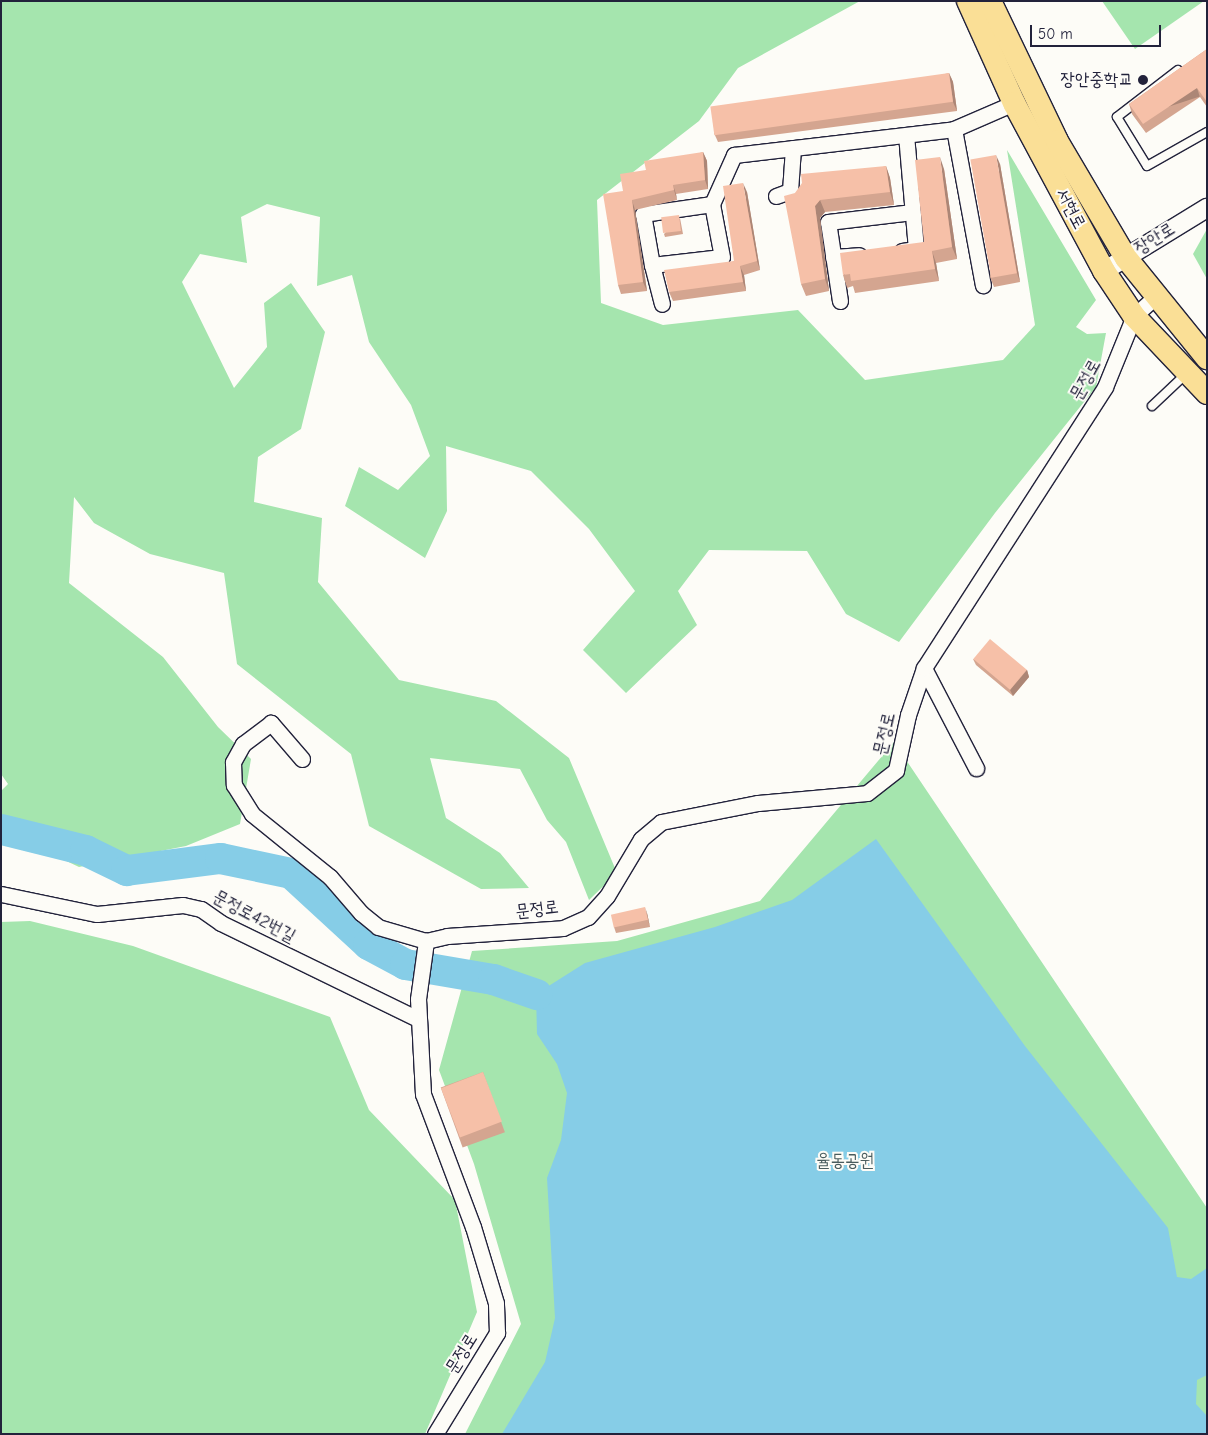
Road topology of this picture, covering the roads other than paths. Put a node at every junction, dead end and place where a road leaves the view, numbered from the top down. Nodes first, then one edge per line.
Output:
1 (968, 1) edge
2 (990, 1) edge
3 (1191, 61) edge
4 (1014, 103) junction
5 (954, 129) junction
6 (1207, 132) edge
7 (906, 135) junction
8 (793, 148) junction
9 (776, 196) dead end
10 (712, 204) junction
11 (1207, 208) edge
12 (912, 212) junction
13 (834, 257) junction
14 (1126, 258) junction
15 (652, 265) junction
16 (1104, 271) junction
17 (983, 285) dead end
18 (1156, 296) junction
19 (840, 301) dead end
20 (662, 304) dead end
21 (1134, 316) junction
22 (1207, 358) edge
23 (1187, 373) junction
24 (1207, 393) edge
25 (1152, 406) dead end
26 (924, 668) junction
27 (302, 758) dead end
28 (976, 768) dead end
29 (1, 894) edge
30 (424, 946) junction
31 (418, 1019) junction
32 (435, 1434) edge

1 - 4 main road, 서현로
2 - 14 main road, 서현로
3 - 6 lane
4 - 5 street
4 - 16 main road, 서현로
5 - 7 street
5 - 17 street
7 - 8 street
7 - 12 street
8 - 9 street
8 - 10 street
10 - 15 street
10 - 15 street
11 - 14 street, 장안로
12 - 13 street
12 - 13 street
13 - 19 street
14 - 16 street, 장안로
14 - 18 main road, 서현로
15 - 20 street
16 - 21 main road, 서현로
18 - 21 street, 문정로
18 - 22 main road, 서현로
21 - 23 main road, 서현로
21 - 26 street, 문정로
23 - 24 main road, 서현로
23 - 25 lane
26 - 28 street
26 - 30 street, 문정로
27 - 30 street
29 - 31 street, 문정로42번길
30 - 31 street, 문정로
31 - 32 street, 문정로

